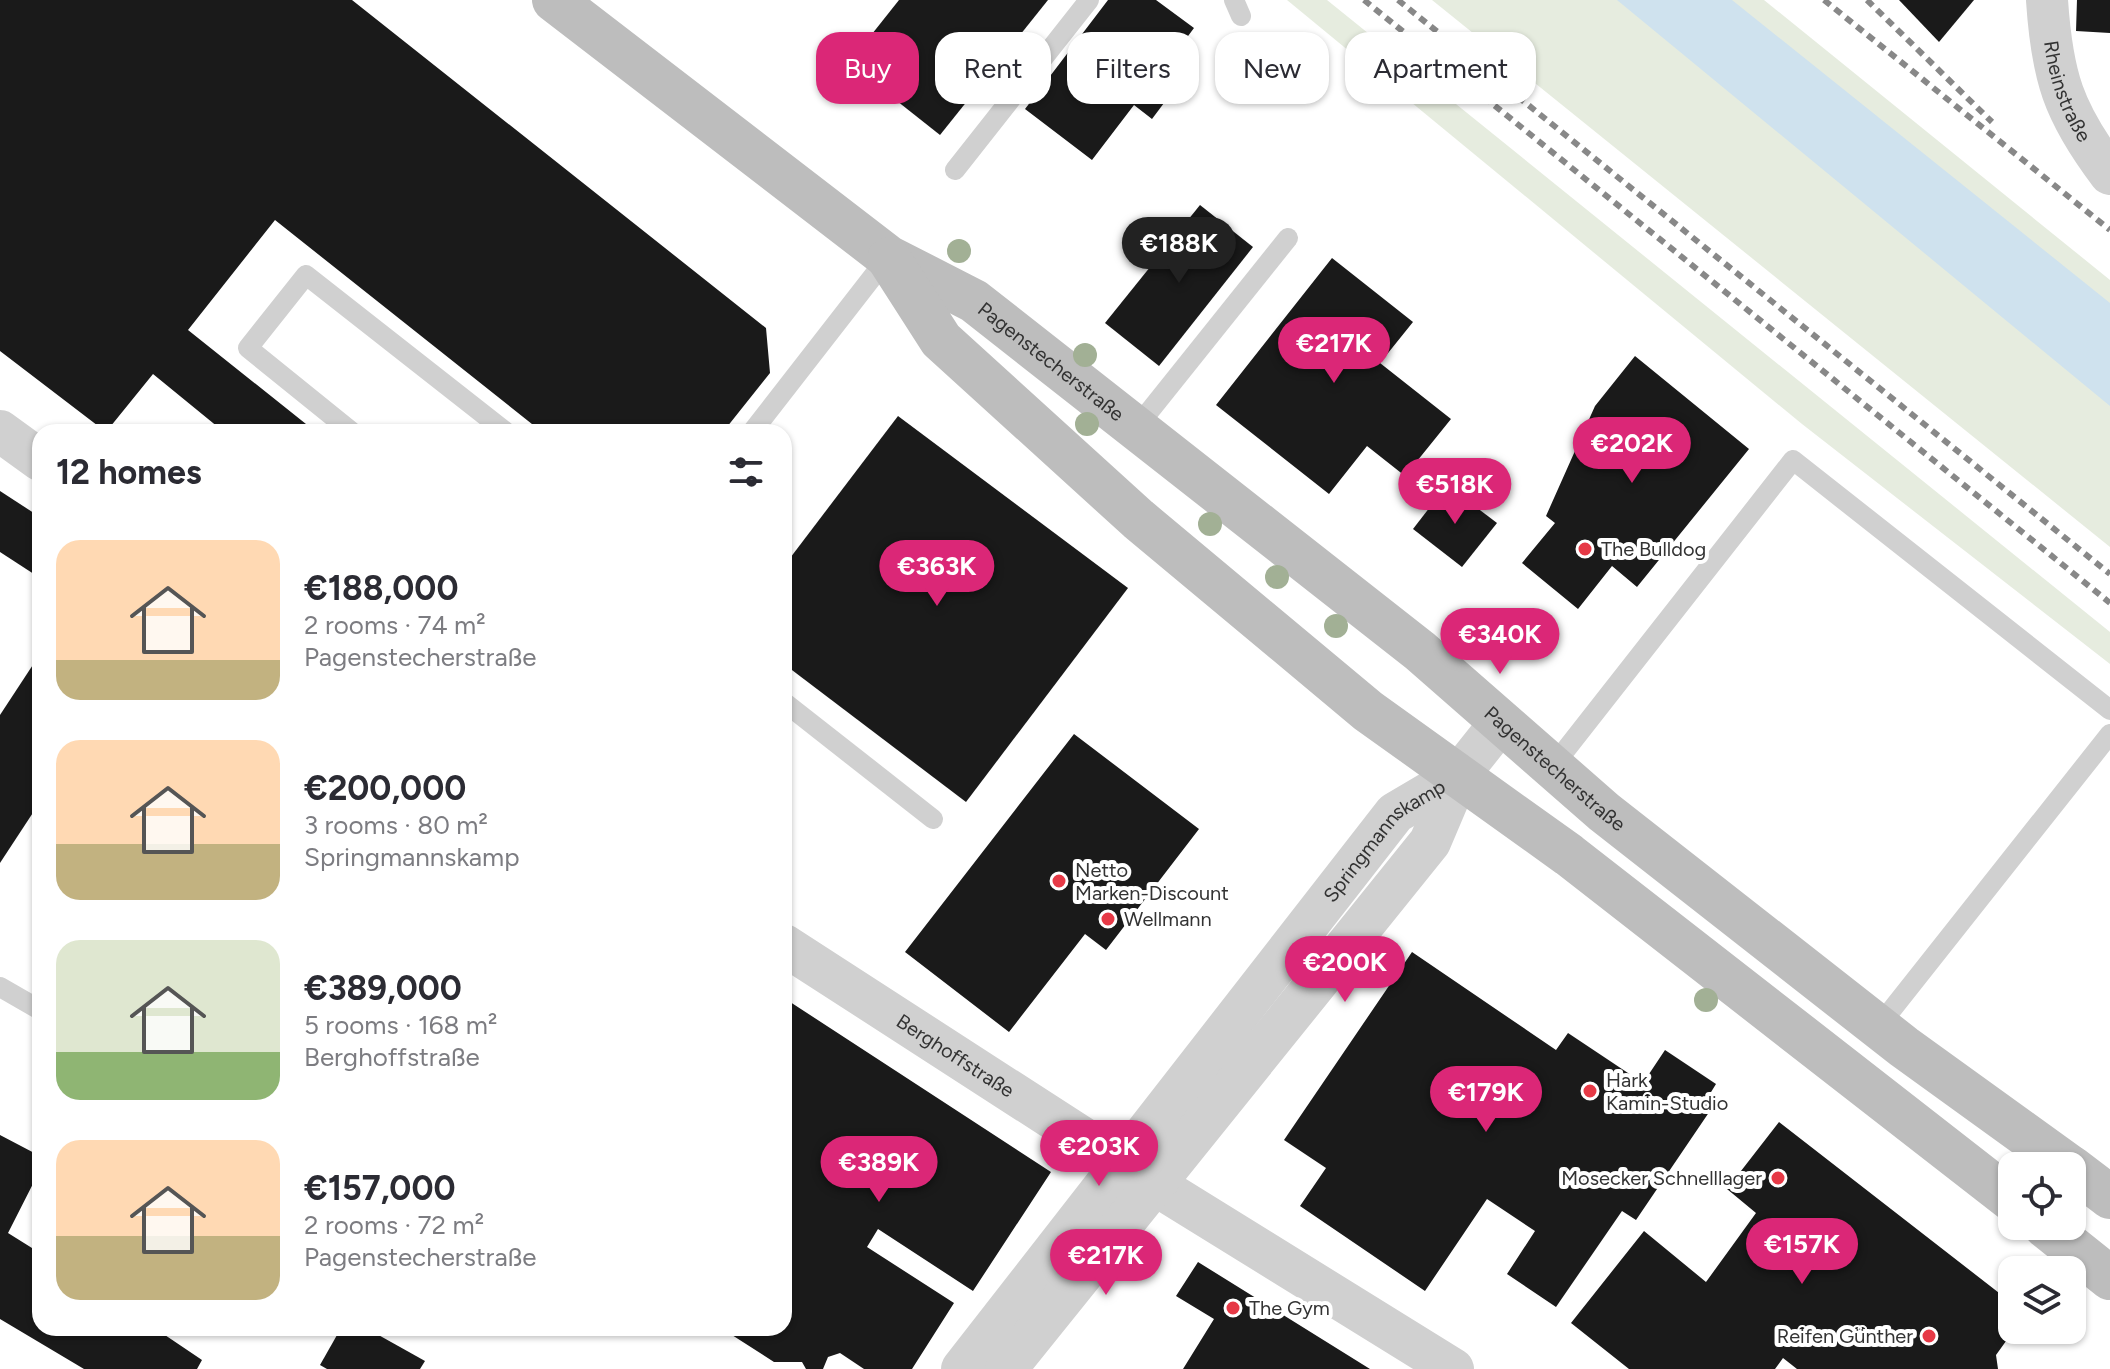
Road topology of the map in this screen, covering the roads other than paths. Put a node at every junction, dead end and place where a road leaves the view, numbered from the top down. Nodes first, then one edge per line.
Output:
1 (554, 0) edge
2 (1089, 0) edge
3 (2047, 0) edge
4 (955, 170) dead end
5 (2110, 174) edge
6 (1288, 238) dead end
7 (888, 257) junction
8 (342, 424) edge
9 (496, 424) edge
10 (758, 424) edge
11 (1136, 428) junction
12 (0, 431) edge
13 (32, 454) edge
14 (792, 708) edge
15 (2110, 710) edge
16 (1501, 722) junction
17 (2110, 734) edge
18 (1553, 766) junction
19 (1458, 776) junction
20 (933, 819) dead end
21 (792, 950) edge
22 (0, 987) edge
23 (32, 1005) edge
24 (1878, 1027) junction
25 (2049, 1152) edge
26 (1139, 1174) junction
27 (2086, 1179) edge
28 (1998, 1189) edge
29 (2110, 1197) edge
30 (2062, 1240) edge
31 (2110, 1278) edge
32 (962, 1369) edge
33 (1006, 1369) edge
34 (1453, 1369) edge

1 - 7 main road, Pagenstecherstraße
2 - 4 lane
3 - 5 street, Rheinstraße
6 - 11 lane
7 - 10 lane
7 - 11 main road, Pagenstecherstraße
7 - 19 main road, Pagenstecherstraße
8 - 9 lane
11 - 16 main road, Pagenstecherstraße
12 - 13 street
14 - 20 lane
15 - 18 lane
16 - 18 main road, Pagenstecherstraße
16 - 19 street, Springmannskamp
17 - 24 lane
18 - 24 main road, Pagenstecherstraße
19 - 26 street, Springmannskamp
19 - 28 main road, Pagenstecherstraße
21 - 26 street, Berghoffstraße
22 - 23 lane
24 - 25 main road, Pagenstecherstraße
26 - 32 street, Springmannskamp
26 - 33 street, Springmannskamp
26 - 34 street, Berghoffstraße
27 - 29 main road, Pagenstecherstraße
30 - 31 main road

